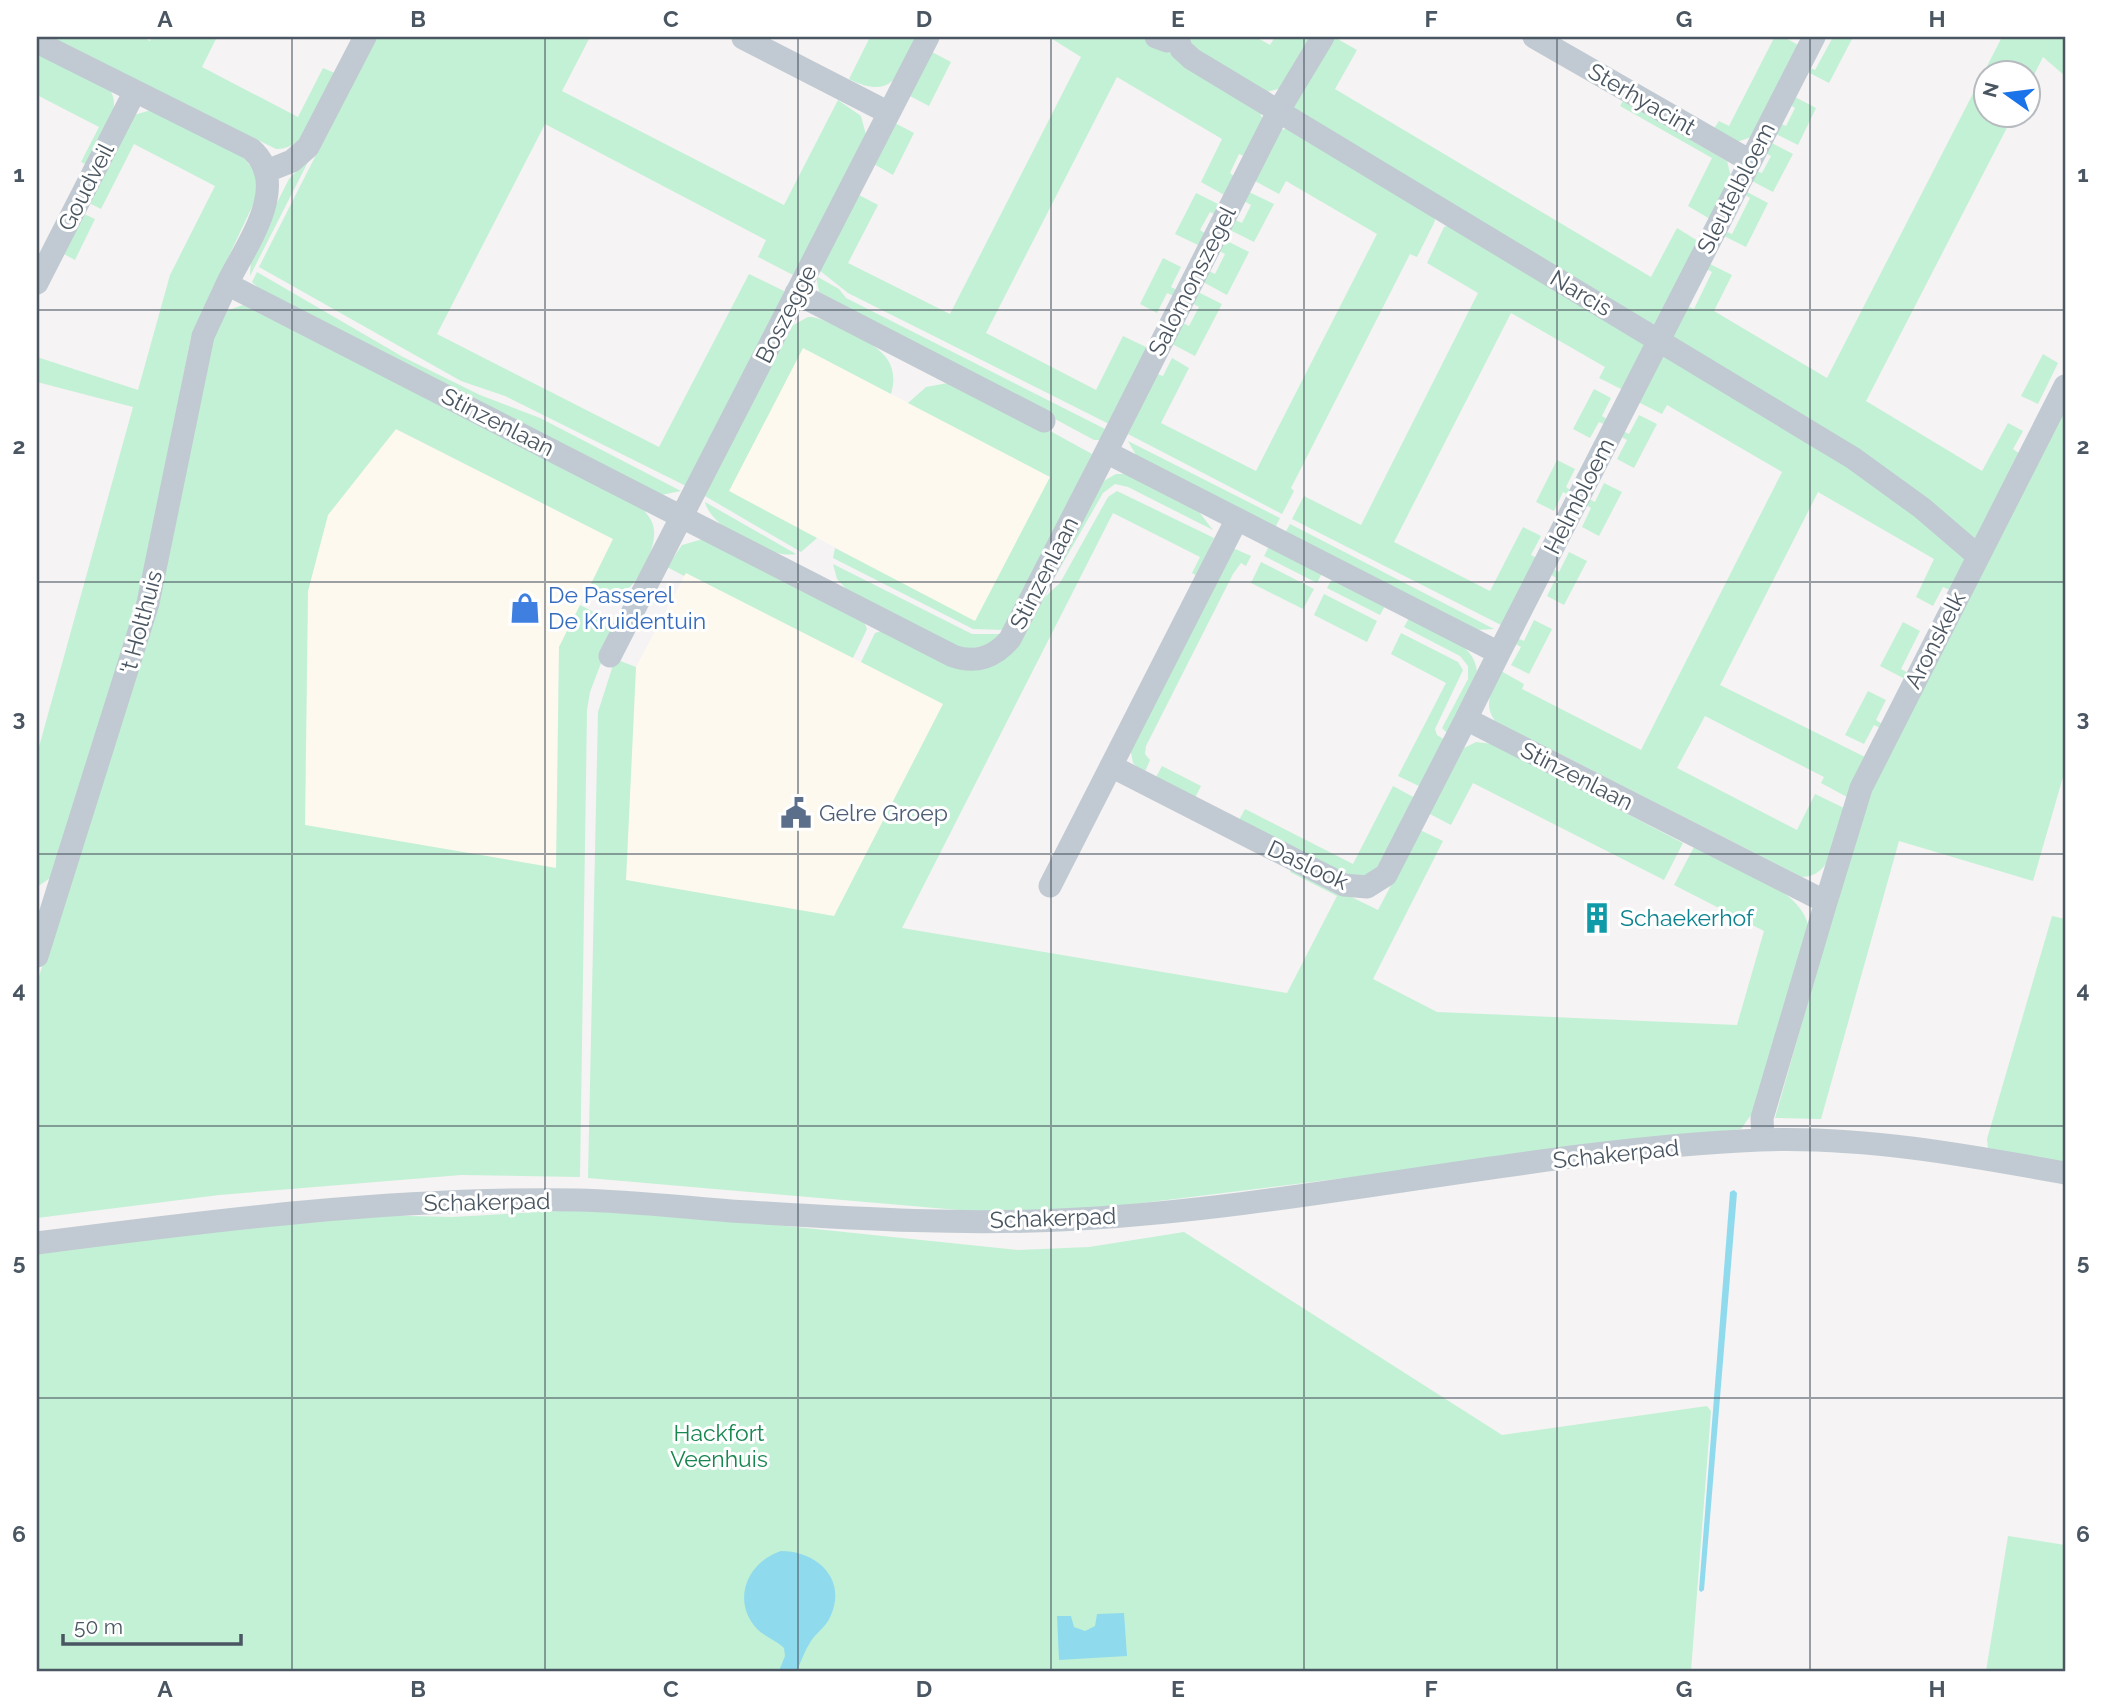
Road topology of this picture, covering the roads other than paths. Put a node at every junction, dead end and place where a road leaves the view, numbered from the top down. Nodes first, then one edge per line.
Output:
1 (365, 37) edge
2 (928, 37) edge
3 (1323, 37) edge
4 (1534, 37) edge
5 (1814, 37) edge
6 (743, 38) edge
7 (1171, 38) edge
8 (37, 41) edge
9 (135, 91) junction
10 (1279, 110) junction
11 (889, 113) junction
12 (1750, 161) junction
13 (267, 171) junction
14 (37, 283) edge
15 (227, 284) junction
16 (796, 293) junction
17 (1659, 340) junction
18 (2065, 386) edge
19 (1044, 422) dead end
20 (1106, 452) junction
21 (683, 516) junction
22 (1237, 519) junction
23 (1978, 556) junction
24 (1499, 653) junction
25 (610, 656) dead end
26 (1466, 719) junction
27 (1111, 766) junction
28 (1050, 886) dead end
29 (1826, 902) junction
30 (45, 904) edge
31 (37, 956) edge
32 (1763, 1140) junction
33 (2065, 1173) edge
34 (37, 1243) edge

1 - 13 street
2 - 11 street, Boszegge
3 - 10 street
4 - 12 street, Sterhyacint
5 - 12 street, Sleutelbloem
6 - 11 street
7 - 10 street, Narcis
8 - 9 street
9 - 13 street
9 - 14 street, Goudveil
10 - 17 street, Narcis
10 - 20 street, Salomonszegel
11 - 16 street, Boszegge
12 - 17 street, Sleutelbloem
13 - 15 street
15 - 21 street, Stinzenlaan
15 - 30 street, 't Holthuis
16 - 19 street
16 - 21 street, Boszegge
17 - 23 street, Narcis
17 - 24 street, Helmbloem
18 - 23 street, Aronskelk
20 - 21 street, Stinzenlaan
20 - 22 street
21 - 25 street, Boszegge
22 - 24 street
22 - 27 street
23 - 29 street, Aronskelk
24 - 26 street
26 - 27 street, Daslook
26 - 29 street, Stinzenlaan
27 - 28 street
29 - 32 street
30 - 31 street, 't Holthuis
32 - 33 street, Schakerpad
32 - 34 street, Schakerpad

